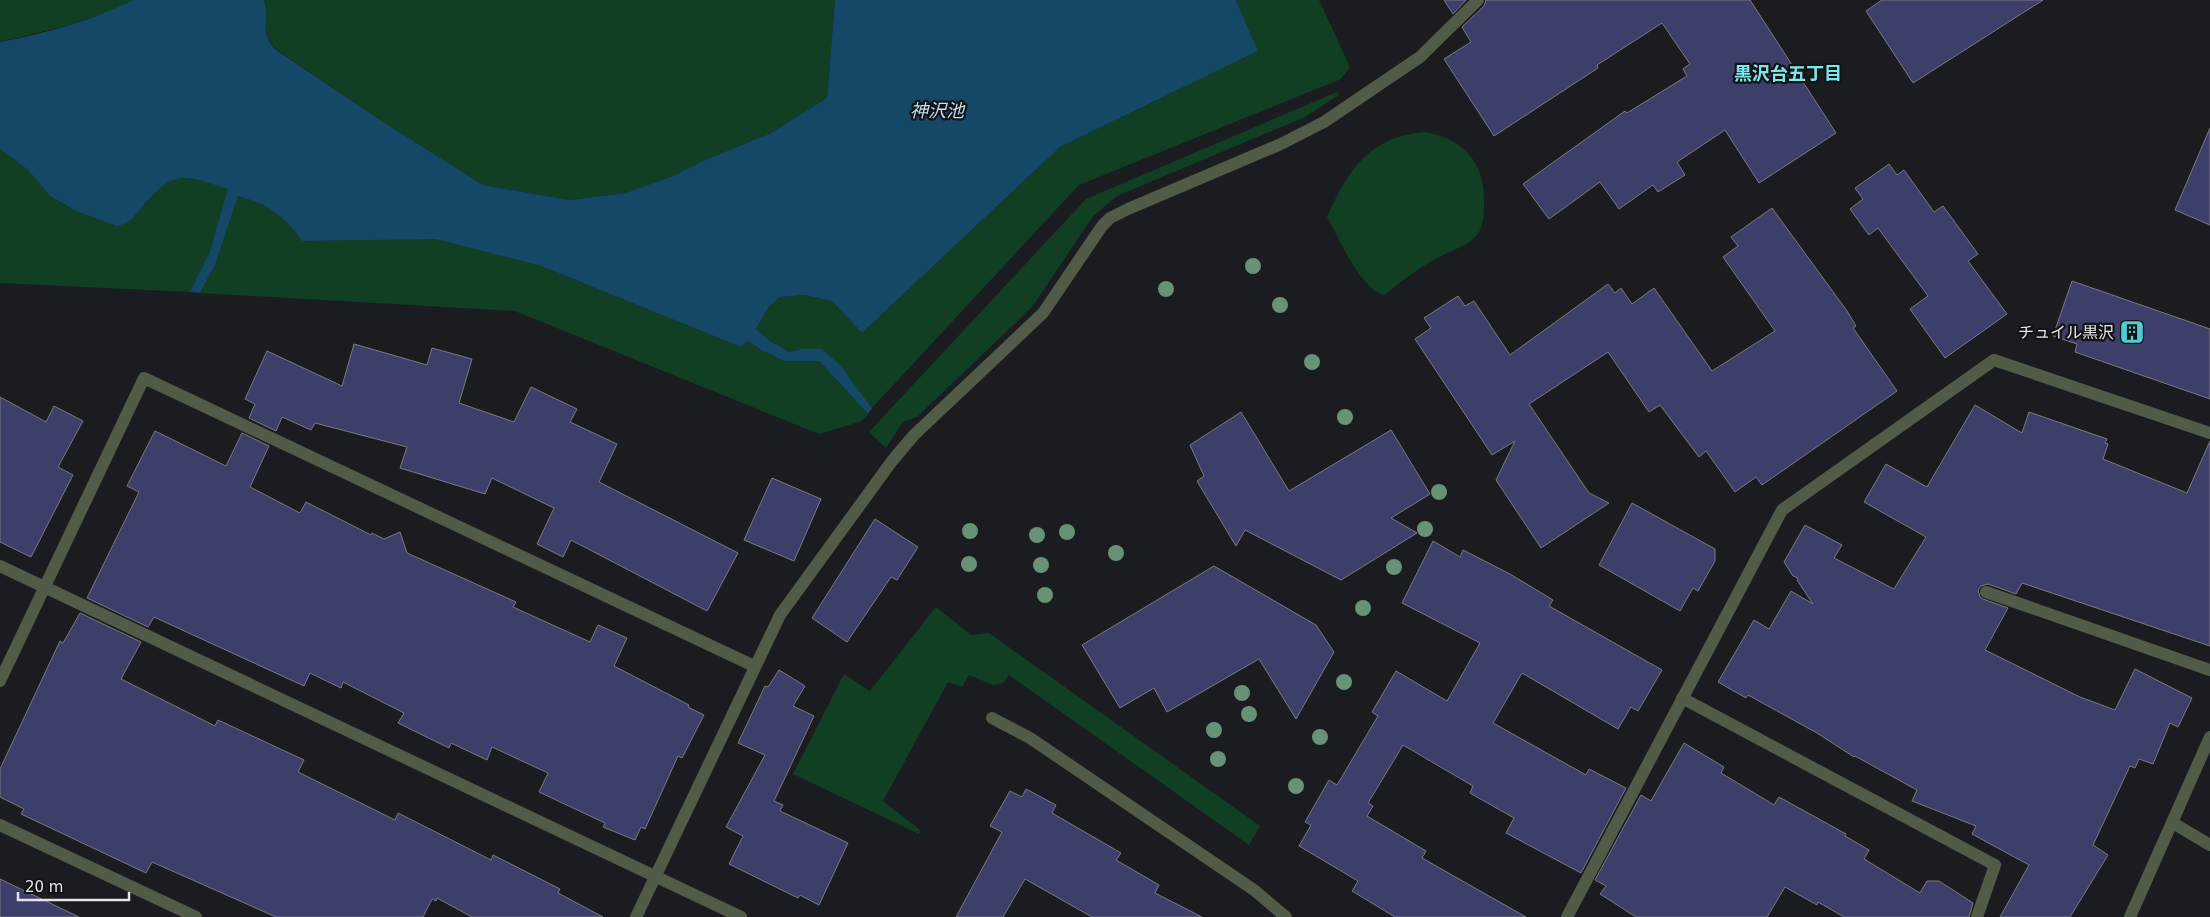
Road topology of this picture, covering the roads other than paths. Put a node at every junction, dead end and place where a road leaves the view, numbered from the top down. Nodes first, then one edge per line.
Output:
1 (1478, 0) edge
2 (2210, 433) edge
3 (0, 566) edge
4 (45, 587) junction
5 (1986, 592) dead end
6 (754, 666) junction
7 (2210, 670) edge
8 (0, 681) edge
9 (1682, 698) junction
10 (992, 718) dead end
11 (2210, 737) edge
12 (2173, 823) junction
13 (0, 825) edge
14 (2210, 845) edge
15 (656, 875) junction
16 (1570, 916) edge
17 (196, 917) edge
18 (636, 917) edge
19 (741, 917) edge
20 (1286, 917) edge
21 (1976, 917) edge
22 (2130, 917) edge

1 - 6 street
2 - 9 street
3 - 4 street
4 - 6 street
4 - 8 street
4 - 15 street
5 - 7 street
6 - 15 street
9 - 16 street
9 - 21 street
10 - 20 street
11 - 12 street
12 - 14 street
12 - 22 street
13 - 17 street
15 - 18 street
15 - 19 street

